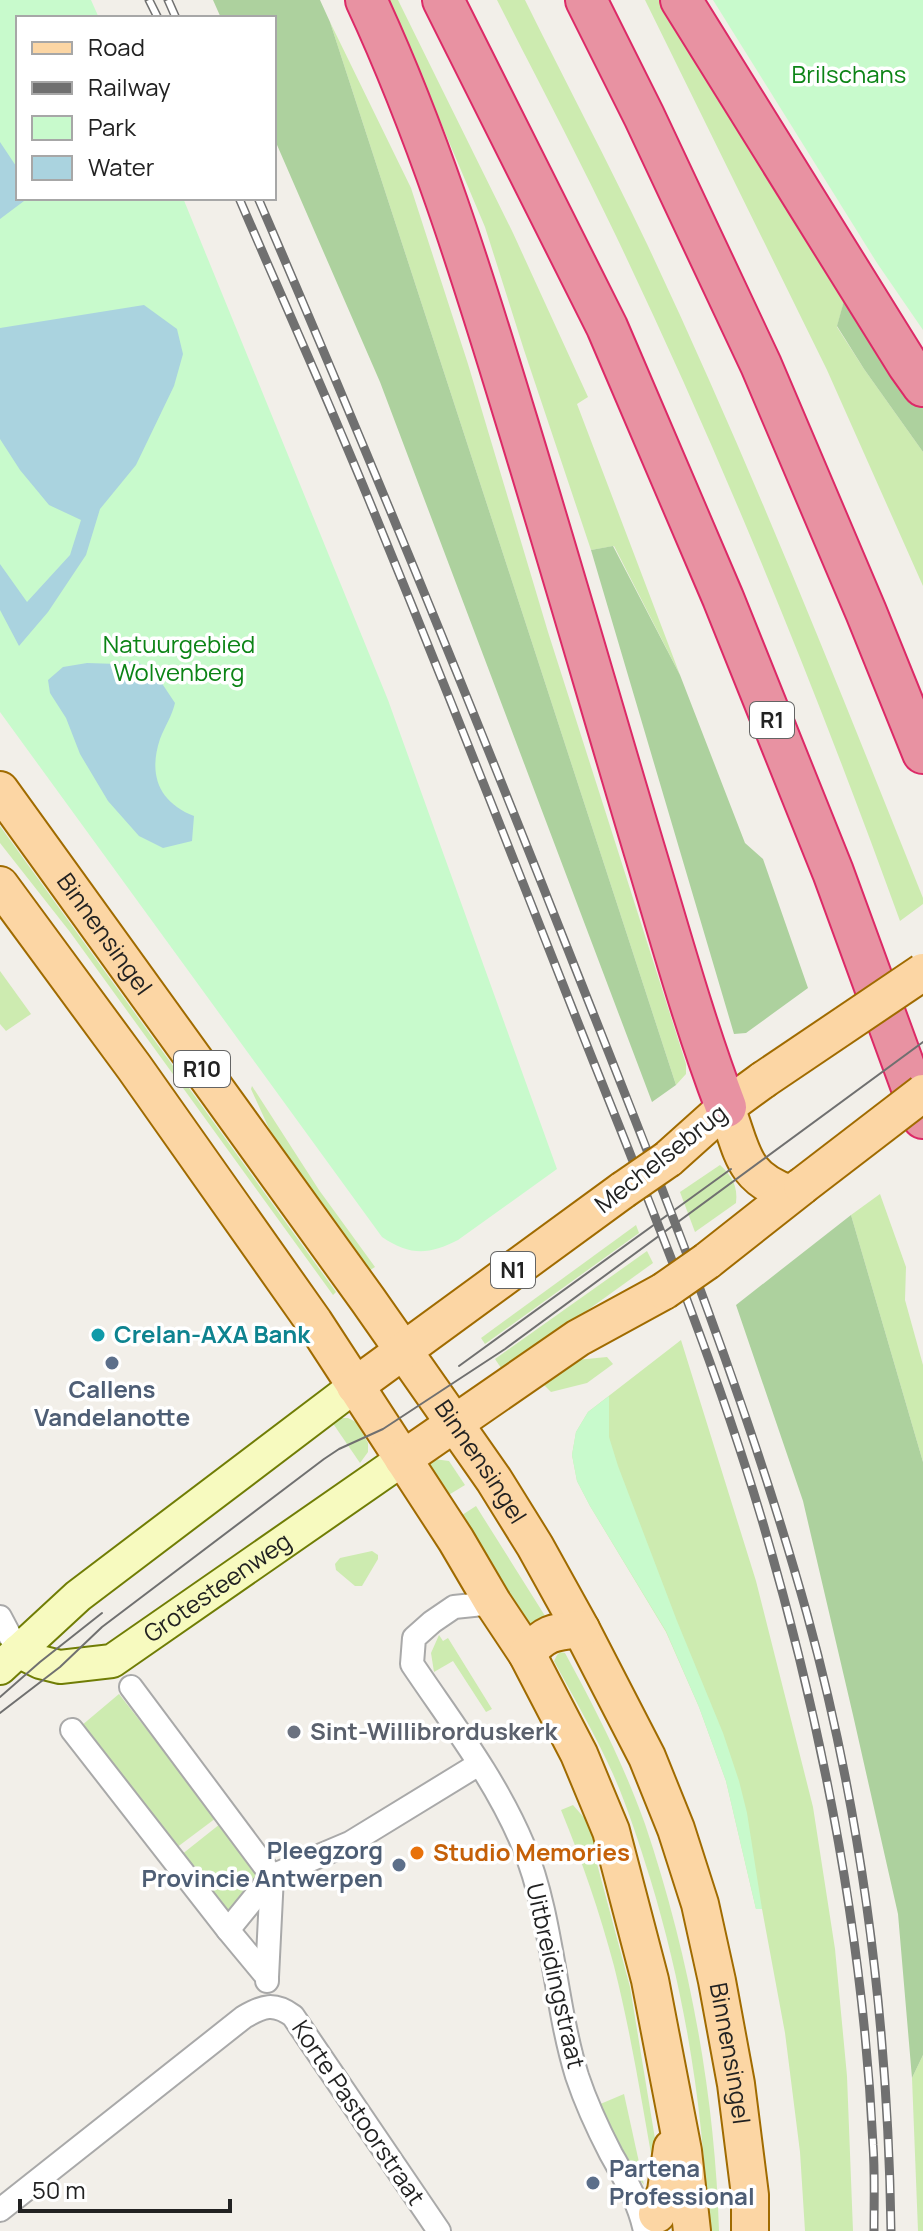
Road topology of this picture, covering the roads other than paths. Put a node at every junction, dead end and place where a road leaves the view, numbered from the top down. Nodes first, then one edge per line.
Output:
1 (366, 0) edge
2 (443, 0) edge
3 (586, 0) edge
4 (681, 0) edge
5 (923, 386) edge
6 (923, 753) edge
7 (0, 790) edge
8 (0, 885) edge
9 (923, 972) edge
10 (923, 1093) edge
11 (726, 1107) junction
12 (923, 1118) edge
13 (796, 1190) junction
14 (402, 1350) junction
15 (355, 1386) junction
16 (455, 1425) junction
17 (403, 1459) junction
18 (493, 1603) junction
19 (0, 1617) edge
20 (581, 1629) junction
21 (527, 1654) junction
22 (9, 1659) edge
23 (131, 1687) dead end
24 (72, 1730) dead end
25 (479, 1764) junction
26 (272, 1876) junction
27 (228, 1930) junction
28 (267, 1977) junction
29 (270, 2006) junction
30 (668, 2067) junction
31 (0, 2210) edge
32 (647, 2227) edge
33 (439, 2231) edge
34 (692, 2231) edge
35 (750, 2231) edge

1 - 11 highway
2 - 12 highway, R1
3 - 6 highway
4 - 5 highway
7 - 14 main road, Binnensingel / R10
8 - 15 main road, R10
9 - 11 main road, Mechelsebrug, bridge
10 - 13 main road, bridge
11 - 13 main road
11 - 14 main road, Mechelsebrug / N1, bridge
13 - 16 main road, bridge
14 - 15 main road, N1
14 - 16 main road, Binnensingel / R10
15 - 17 main road, R10
15 - 22 main road, N1
16 - 17 main road
16 - 20 main road, Binnensingel
17 - 18 main road, R10
17 - 22 main road, Grotesteenweg
18 - 21 main road, R10
18 - 25 street, Uitbreidingstraat
19 - 22 street
20 - 21 main road
20 - 35 main road, Binnensingel
21 - 30 main road, R10
23 - 26 street
24 - 27 street
25 - 26 street
25 - 32 street, Uitbreidingstraat
26 - 27 street
26 - 28 street
27 - 28 street
28 - 29 street
29 - 31 street
29 - 33 street, Korte Pastoorstraat
30 - 32 main road
30 - 34 main road, R10

